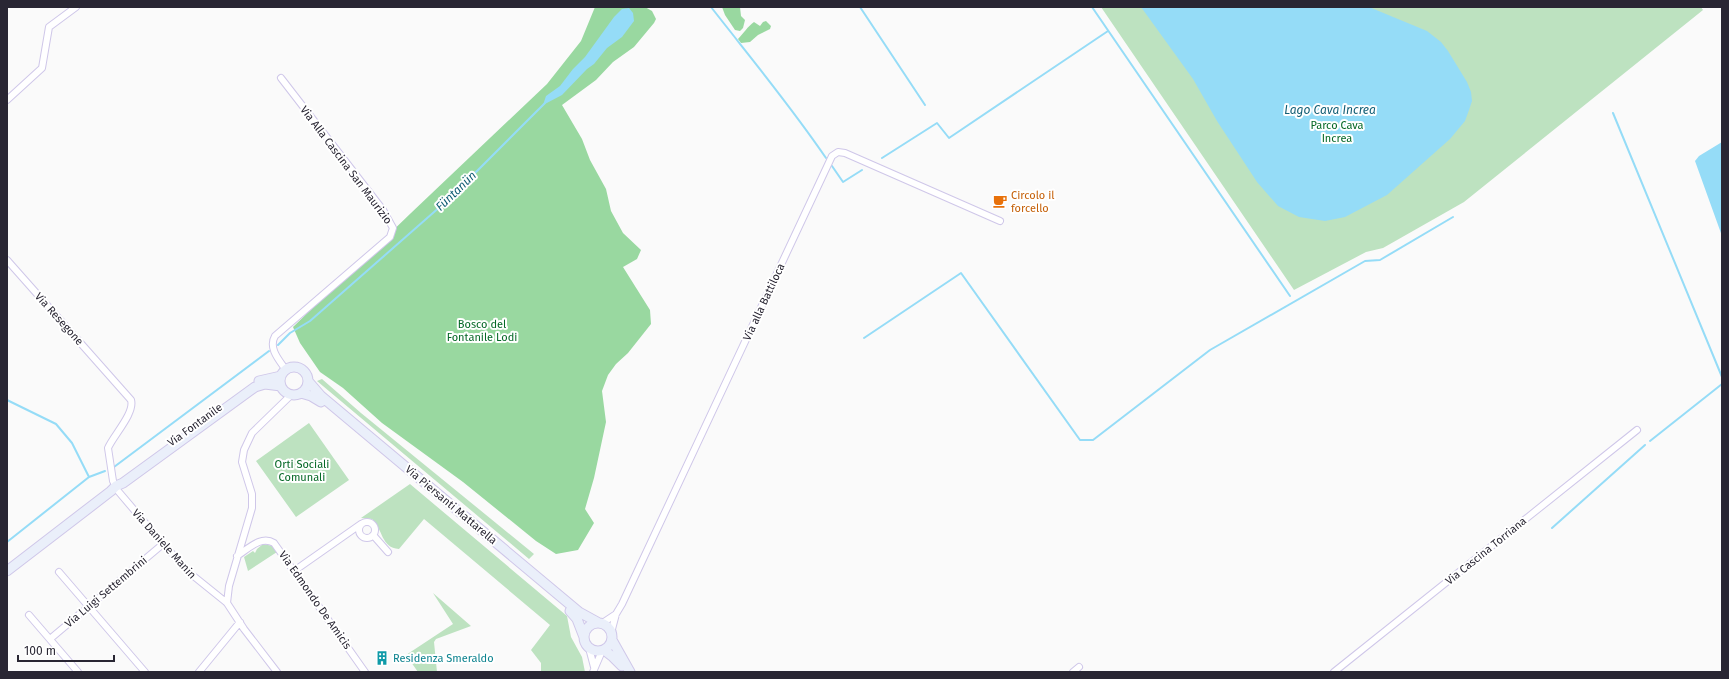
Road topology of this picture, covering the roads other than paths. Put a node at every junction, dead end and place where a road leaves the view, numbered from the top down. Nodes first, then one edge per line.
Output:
1 (76, 7) edge
2 (280, 78) dead end
3 (7, 100) edge
4 (1000, 221) dead end
5 (7, 260) edge
6 (283, 373) junction
7 (308, 381) junction
8 (281, 386) junction
9 (301, 393) junction
10 (289, 394) junction
11 (1637, 430) dead end
12 (116, 486) junction
13 (361, 524) junction
14 (351, 532) junction
15 (360, 533) junction
16 (373, 535) junction
17 (163, 544) junction
18 (388, 552) dead end
19 (237, 556) junction
20 (7, 565) edge
21 (7, 571) edge
22 (294, 571) junction
23 (59, 572) dead end
24 (227, 603) junction
25 (88, 606) junction
26 (616, 614) junction
27 (29, 615) dead end
28 (240, 622) junction
29 (600, 624) junction
30 (611, 636) junction
31 (584, 637) junction
32 (50, 639) junction
33 (589, 648) junction
34 (603, 650) junction
35 (1079, 667) dead end
36 (593, 669) edge
37 (78, 672) edge
38 (145, 672) edge
39 (199, 672) edge
40 (277, 672) edge
41 (365, 672) edge
42 (626, 672) edge
43 (630, 672) edge
44 (1073, 672) edge
45 (1334, 672) edge

1 - 3 street
2 - 6 street, Via Alla Cascina San Maurizio
4 - 26 street, Via alla Battiloca
5 - 12 street, Via Resegone
6 - 7 street
6 - 8 street
6 - 12 street, Via Fontanile
7 - 9 street
7 - 29 street, Via Piersanti Mattarella
8 - 10 street
8 - 12 street, Via Fontanile
9 - 10 street
9 - 31 street, Via Piersanti Mattarella
10 - 19 street
11 - 45 street, Via Cascina Torriana
12 - 17 street, Via Daniele Manin
12 - 20 street, Via Fontanile
12 - 21 street, Via Fontanile
13 - 14 street
13 - 15 street
13 - 16 street
14 - 15 street
14 - 22 street
15 - 16 street
16 - 18 street
17 - 24 street, Via Daniele Manin
17 - 25 street, Via Luigi Settembrini
19 - 22 street, Via Edmondo De Amicis
19 - 24 street
22 - 41 street, Via Edmondo De Amicis
23 - 25 street
24 - 28 street, Via Daniele Manin
25 - 32 street, Via Luigi Settembrini
25 - 38 street
26 - 29 street, Via alla Battiloca
26 - 30 street, Via alla Battiloca
27 - 32 street
28 - 39 street
28 - 40 street, Via Daniele Manin
29 - 30 street
29 - 31 street
30 - 34 street
30 - 43 street
31 - 33 street
32 - 37 street
33 - 34 street
33 - 36 street
34 - 36 street
34 - 42 street
35 - 44 street

